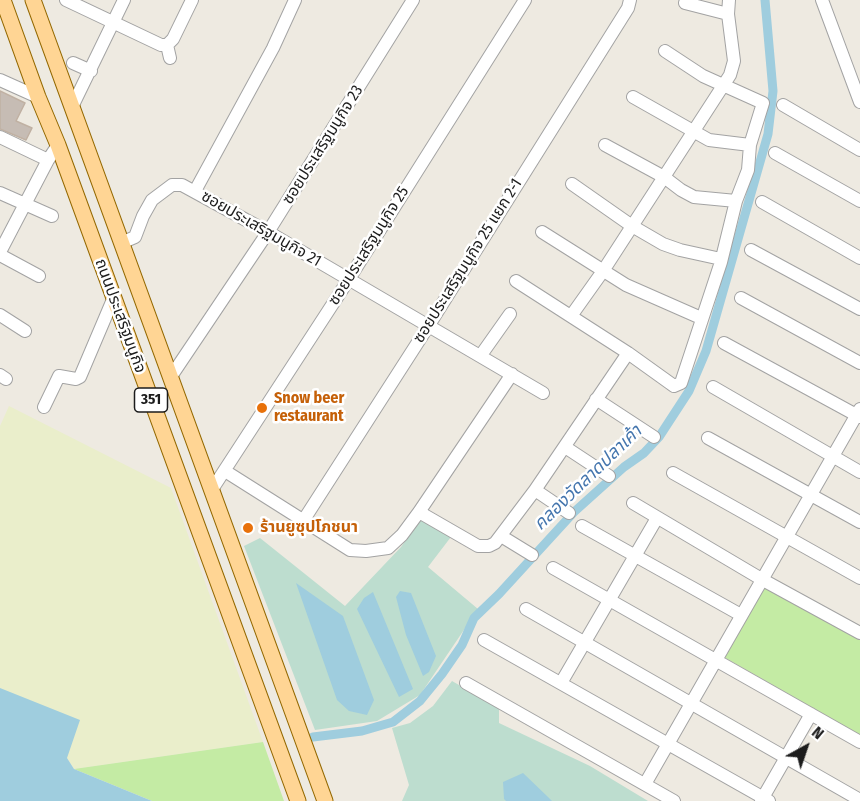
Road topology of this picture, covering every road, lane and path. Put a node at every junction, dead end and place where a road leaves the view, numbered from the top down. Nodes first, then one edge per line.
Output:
1 (3, 0) edge
2 (33, 0) edge
3 (66, 0) edge
4 (124, 0) edge
5 (192, 0) edge
6 (295, 0) edge
7 (413, 0) edge
8 (525, 0) edge
9 (630, 0) edge
10 (729, 0) edge
11 (822, 0) edge
12 (685, 3) dead end
13 (728, 14) junction
14 (113, 23) junction
15 (167, 45) junction
16 (665, 51) dead end
17 (170, 58) dead end
18 (73, 63) dead end
19 (91, 71) junction
20 (0, 80) edge
21 (724, 86) junction
22 (633, 96) dead end
23 (38, 97) junction
24 (860, 102) edge
25 (783, 105) dead end
26 (72, 107) junction
27 (693, 131) junction
28 (0, 137) edge
29 (58, 145) junction
30 (605, 145) dead end
31 (750, 145) junction
32 (860, 150) edge
33 (775, 153) dead end
34 (48, 160) junction
35 (664, 177) junction
36 (572, 184) dead end
37 (195, 191) junction
38 (0, 193) edge
39 (736, 201) junction
40 (860, 201) edge
41 (762, 202) dead end
42 (26, 205) junction
43 (52, 216) dead end
44 (632, 226) junction
45 (268, 232) junction
46 (542, 232) dead end
47 (121, 243) junction
48 (751, 250) dead end
49 (0, 254) edge
50 (860, 258) edge
51 (722, 259) junction
52 (603, 271) junction
53 (39, 276) dead end
54 (349, 279) junction
55 (516, 281) dead end
56 (114, 297) junction
57 (741, 298) dead end
58 (860, 309) edge
59 (510, 314) dead end
60 (0, 315) edge
61 (571, 316) junction
62 (701, 318) junction
63 (429, 325) junction
64 (25, 331) dead end
65 (724, 343) dead end
66 (628, 353) junction
67 (481, 355) junction
68 (860, 363) edge
69 (512, 375) junction
70 (171, 378) junction
71 (713, 387) dead end
72 (543, 393) dead end
73 (596, 399) junction
74 (44, 407) dead end
75 (859, 414) edge
76 (654, 438) dead end
77 (708, 438) dead end
78 (564, 447) junction
79 (832, 457) junction
80 (225, 471) junction
81 (860, 472) edge
82 (672, 473) dead end
83 (609, 476) dead end
84 (535, 490) junction
85 (211, 491) junction
86 (811, 496) junction
87 (633, 503) dead end
88 (419, 512) junction
89 (569, 513) dead end
90 (657, 518) junction
91 (303, 521) junction
92 (860, 522) edge
93 (582, 526) dead end
94 (501, 536) junction
95 (787, 537) junction
96 (532, 555) dead end
97 (634, 555) junction
98 (553, 568) dead end
99 (860, 578) edge
100 (763, 580) junction
101 (608, 599) junction
102 (526, 609) dead end
103 (741, 615) junction
104 (860, 633) edge
105 (484, 640) dead end
106 (584, 642) junction
107 (715, 659) junction
108 (466, 683) dead end
109 (561, 683) junction
110 (691, 703) junction
111 (811, 714) junction
112 (860, 742) edge
113 (668, 744) junction
114 (786, 759) junction
115 (645, 784) junction
116 (764, 800) edge
117 (860, 800) edge
118 (298, 801) edge
119 (325, 801) edge
120 (674, 801) edge

1 - 23 main road, ถนนประเสริฐมนูกิจ / 351
2 - 26 main road, ถนนประเสริฐมนูกิจ / 351
3 - 14 street
4 - 14 street
5 - 15 street
6 - 37 street
7 - 45 street, ซอยประเสริฐมนูกิจ 23
8 - 54 street, ซอยประเสริฐมนูกิจ 25
9 - 63 street, ซอยประเสริฐมนูกิจ 25 แยก 2-1
10 - 13 street
11 - 24 street
12 - 13 street
13 - 21 street
14 - 15 street
14 - 19 street
15 - 17 street
16 - 21 street
18 - 19 street
19 - 26 street
20 - 23 street
21 - 27 street
21 - 31 street
22 - 27 street
23 - 29 main road, ถนนประเสริฐมนูกิจ / 351
25 - 32 street
26 - 47 main road, ถนนประเสริฐมนูกิจ / 351
27 - 31 street
27 - 35 street
28 - 34 street
29 - 34 street
29 - 56 main road, ถนนประเสริฐมนูกิจ / 351
30 - 35 street
31 - 39 street
33 - 40 street
34 - 42 street
35 - 39 street
35 - 44 street
36 - 44 street
37 - 45 street, ซอยประเสริฐมนูกิจ 21
37 - 47 street, ซอยประเสริฐมนูกิจ 21
38 - 42 street
39 - 51 street
41 - 50 street
42 - 43 street
42 - 49 street
44 - 51 street
44 - 52 street
45 - 54 street, ซอยประเสริฐมนูกิจ 21
45 - 70 street, ซอยประเสริฐมนูกิจ 23
46 - 52 street
47 - 70 main road, ถนนประเสริฐมนูกิจ / 351
48 - 58 street
49 - 53 street
51 - 62 street
52 - 61 street
52 - 62 street
54 - 63 street, ซอยประเสริฐมนูกิจ 21
54 - 80 street, ซอยประเสริฐมนูกิจ 25
55 - 61 street
56 - 74 street
56 - 118 main road, ถนนประเสริฐมนูกิจ / 351
57 - 68 street
59 - 67 street
60 - 64 street
61 - 66 street
62 - 66 street
63 - 67 street, ซอยประเสริฐมนูกิจ 21
63 - 91 street, ซอยประเสริฐมนูกิจ 25 แยก 2-1
65 - 75 street
66 - 73 street
67 - 69 street, ซอยประเสริฐมนูกิจ 21
69 - 72 street, ซอยประเสริฐมนูกิจ 21
69 - 88 street
70 - 85 main road, ถนนประเสริฐมนูกิจ / 351
71 - 79 street
73 - 76 street
73 - 78 street
75 - 79 street
77 - 86 street
78 - 83 street
78 - 84 street
79 - 81 street
79 - 86 street
80 - 85 street, ซอยประเสริฐมนูกิจ 25
80 - 91 street
82 - 95 street
84 - 89 street
84 - 94 street
85 - 119 main road, ถนนประเสริฐมนูกิจ / 351
86 - 92 street
86 - 95 street
87 - 90 street
88 - 91 street
88 - 94 street
90 - 97 street
90 - 100 street
93 - 97 street
94 - 96 street
95 - 99 street
95 - 100 street
97 - 101 street
97 - 103 street
98 - 101 street
100 - 103 street
100 - 104 street
101 - 106 street
101 - 107 street
102 - 106 street
103 - 107 street
105 - 109 street
106 - 109 street
106 - 110 street
107 - 110 street
107 - 111 street
108 - 115 street
109 - 113 street
110 - 113 street
110 - 114 street
111 - 112 street
111 - 114 street
113 - 115 street
113 - 116 street
114 - 116 street
114 - 117 street
115 - 120 street

